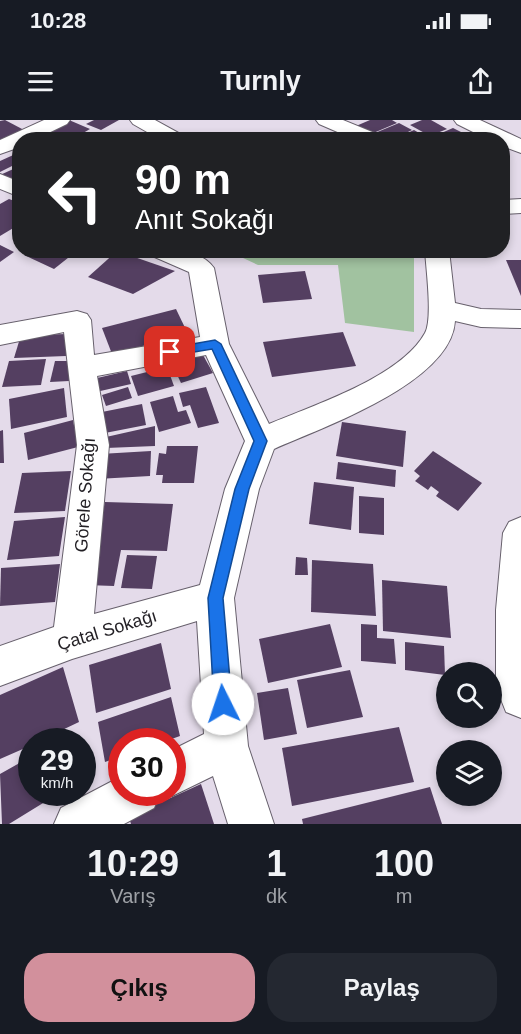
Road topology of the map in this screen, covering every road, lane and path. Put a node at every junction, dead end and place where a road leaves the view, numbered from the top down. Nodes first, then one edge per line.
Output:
1 (60, 120) edge
2 (140, 120) edge
3 (326, 120) edge
4 (464, 120) edge
5 (34, 132) edge
6 (162, 132) edge
7 (355, 132) edge
8 (489, 132) edge
9 (178, 258) edge
10 (438, 258) edge
11 (442, 309) junction
12 (521, 319) edge
13 (0, 335) edge
14 (215, 344) junction
15 (81, 368) junction
16 (261, 441) junction
17 (521, 533) edge
18 (216, 598) junction
19 (72, 640) junction
20 (0, 666) edge
21 (521, 697) edge
22 (226, 746) junction
23 (186, 767) edge
24 (111, 806) edge
25 (77, 824) edge
26 (251, 824) edge

1 - 5 street
2 - 6 street
3 - 7 street
4 - 8 street
9 - 14 street
10 - 11 street
11 - 12 street
11 - 16 street
13 - 15 street, Görele Sokağı
14 - 15 street
14 - 16 street
15 - 19 street, Görele Sokağı
16 - 18 street
17 - 21 street
18 - 19 street, Çatal Sokağı
18 - 22 street
19 - 20 street, Çatal Sokağı
22 - 23 street
22 - 26 street
24 - 25 street

